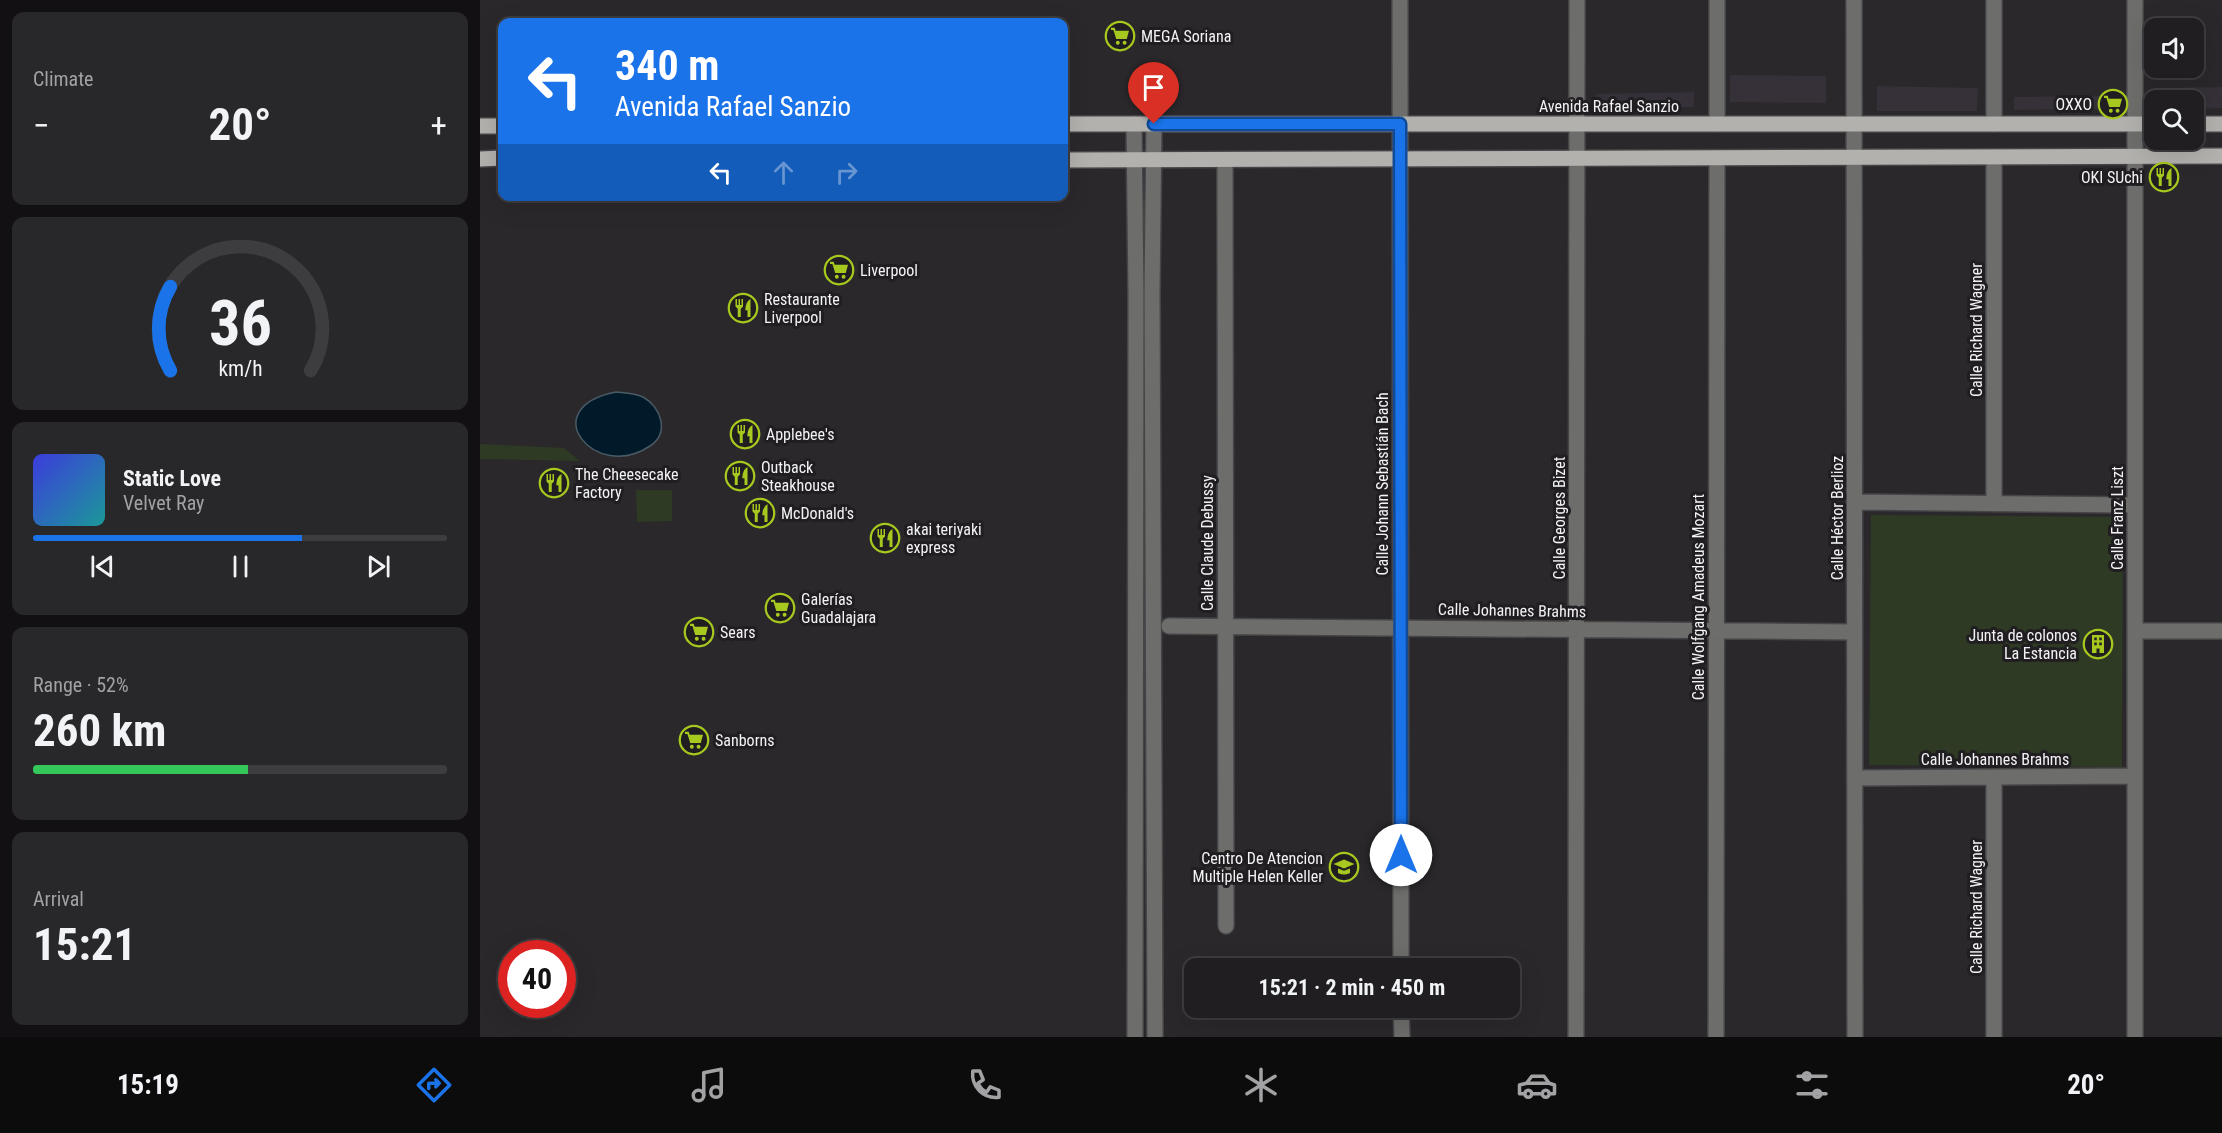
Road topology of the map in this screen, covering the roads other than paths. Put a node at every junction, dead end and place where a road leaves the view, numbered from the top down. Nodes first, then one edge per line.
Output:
1 (1400, 0) edge
2 (1577, 0) edge
3 (1717, 0) edge
4 (1854, 0) edge
5 (1994, 0) edge
6 (2135, 0) edge
7 (1068, 124) edge
8 (1134, 124) junction
9 (1154, 124) junction
10 (1400, 124) junction
11 (1577, 124) junction
12 (1717, 124) junction
13 (1854, 124) junction
14 (1994, 124) junction
15 (2135, 124) junction
16 (2144, 124) edge
17 (2204, 124) edge
18 (2222, 124) edge
19 (480, 126) edge
20 (498, 126) edge
21 (2222, 156) edge
22 (1854, 157) junction
23 (1994, 157) junction
24 (2135, 157) junction
25 (498, 158) edge
26 (1577, 158) junction
27 (1717, 158) junction
28 (480, 159) edge
29 (1400, 159) junction
30 (1068, 160) edge
31 (1134, 160) junction
32 (1154, 160) junction
33 (1225, 161) junction
34 (1136, 254) junction
35 (1152, 255) junction
36 (1855, 502) junction
37 (1994, 504) junction
38 (2135, 506) junction
39 (1170, 626) dead end
40 (1226, 626) junction
41 (1400, 627) junction
42 (1577, 628) junction
43 (1716, 630) junction
44 (2135, 631) junction
45 (2222, 631) edge
46 (1854, 632) junction
47 (2135, 776) junction
48 (1994, 777) junction
49 (1855, 778) junction
50 (1226, 926) dead end
51 (1401, 958) edge
52 (1401, 1018) edge
53 (1135, 1037) edge
54 (1155, 1037) edge
55 (1402, 1037) edge
56 (1576, 1037) edge
57 (1716, 1037) edge
58 (1856, 1037) edge
59 (1994, 1037) edge
60 (2134, 1037) edge

1 - 10 street, Calle Johann Sebastián Bach
2 - 11 street, Calle Georges Bizet
3 - 12 street
4 - 13 street, Calle Héctor Berlioz
5 - 14 street
6 - 15 street, Calle Franz Liszt
7 - 8 main road, Avenida Rafael Sanzio
8 - 9 main road, Avenida Rafael Sanzio
8 - 31 street
9 - 10 main road, Avenida Rafael Sanzio
9 - 32 street
10 - 11 main road, Avenida Rafael Sanzio
10 - 29 street, Calle Johann Sebastián Bach
11 - 12 main road, Avenida Rafael Sanzio
11 - 26 street, Calle Georges Bizet
12 - 13 main road, Avenida Rafael Sanzio
13 - 14 main road, Avenida Rafael Sanzio
13 - 22 street, Calle Héctor Berlioz
14 - 15 main road, Avenida Rafael Sanzio
15 - 16 main road, Avenida Rafael Sanzio
15 - 24 street, Calle Franz Liszt
17 - 18 main road
19 - 20 main road
21 - 24 main road
22 - 23 main road
22 - 27 main road
22 - 36 street, Calle Héctor Berlioz
23 - 24 main road
23 - 37 street, Calle Richard Wagner
24 - 38 street, Calle Franz Liszt
25 - 28 main road
26 - 27 main road
26 - 29 main road
26 - 42 street, Calle Georges Bizet
27 - 43 street, Calle Wolfgang Amadeus Mozart
29 - 33 main road
29 - 41 street, Calle Johann Sebastián Bach
30 - 31 main road
31 - 32 main road
31 - 34 street
32 - 33 main road
32 - 35 street
33 - 40 street, Calle Claude Debussy
34 - 35 street
34 - 53 street
35 - 54 street
36 - 37 street
36 - 46 street, Calle Héctor Berlioz
37 - 38 street
38 - 44 street, Calle Franz Liszt
39 - 40 street, Calle Johannes Brahms
40 - 41 street, Calle Johannes Brahms
40 - 50 street, Calle Claude Debussy
41 - 42 street, Calle Johannes Brahms
41 - 51 street, Calle Johann Sebastián Bach
42 - 43 street, Calle Johannes Brahms
42 - 56 street, Calle Georges Bizet
43 - 46 street, Calle Johannes Brahms
43 - 57 street, Calle Wolfgang Amadeus Mozart
44 - 45 street
44 - 47 street, Calle Franz Liszt
46 - 49 street, Calle Héctor Berlioz
47 - 48 street, Calle Johannes Brahms
47 - 60 street, Calle Franz Liszt
48 - 49 street, Calle Johannes Brahms
48 - 59 street, Calle Richard Wagner
49 - 58 street, Calle Héctor Berlioz
52 - 55 street

